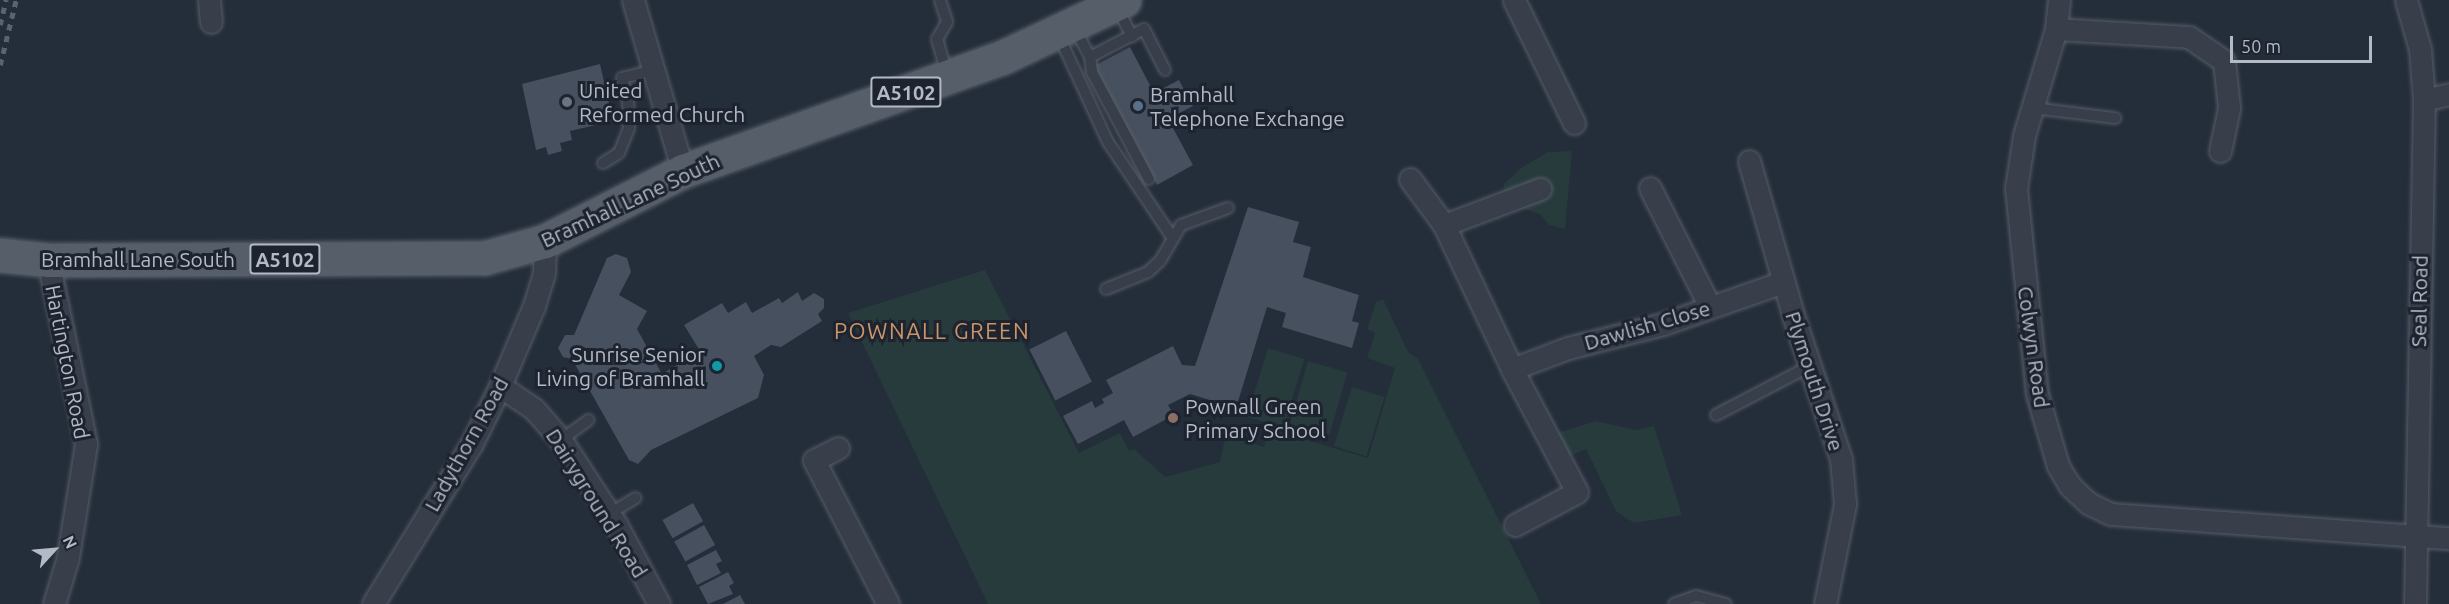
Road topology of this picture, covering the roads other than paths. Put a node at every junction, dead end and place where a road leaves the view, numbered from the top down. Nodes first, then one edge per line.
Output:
1 (209, 0) edge
2 (633, 0) edge
3 (940, 0) edge
4 (1514, 0) edge
5 (2059, 0) edge
6 (2406, 0) edge
7 (1120, 2) edge
8 (211, 22) dead end
9 (1064, 28) junction
10 (2056, 29) junction
11 (1132, 36) junction
12 (1090, 57) junction
13 (655, 69) junction
14 (1165, 70) dead end
15 (948, 76) junction
16 (2449, 94) edge
17 (2424, 100) junction
18 (2032, 108) junction
19 (2115, 118) dead end
20 (1574, 123) dead end
21 (2220, 151) dead end
22 (1749, 161) dead end
23 (603, 163) dead end
24 (683, 171) junction
25 (1149, 179) dead end
26 (1410, 179) dead end
27 (1650, 188) dead end
28 (1540, 189) dead end
29 (1228, 208) dead end
30 (1444, 225) junction
31 (1172, 237) junction
32 (545, 241) junction
33 (0, 255) edge
34 (48, 260) junction
35 (1783, 282) junction
36 (1106, 289) dead end
37 (1710, 307) junction
38 (1810, 366) junction
39 (1512, 369) junction
40 (500, 386) junction
41 (1716, 415) dead end
42 (589, 420) dead end
43 (561, 440) junction
44 (838, 448) dead end
45 (636, 498) dead end
46 (609, 514) junction
47 (1515, 525) dead end
48 (2416, 535) junction
49 (2449, 538) edge
50 (54, 604) edge
51 (373, 604) edge
52 (658, 604) edge
53 (888, 604) edge
54 (1674, 604) edge
55 (1726, 604) edge
56 (1825, 604) edge
57 (2415, 604) edge

1 - 8 street
2 - 13 street
3 - 15 lane
4 - 20 street
5 - 10 street, Colwyn Road
6 - 17 street, Seal Road
7 - 9 main road, Bramhall Lane South / A5102
7 - 11 lane
9 - 12 lane
9 - 15 main road, Bramhall Lane South / A5102
9 - 31 lane
10 - 18 street, Colwyn Road
10 - 21 street
11 - 12 lane
11 - 14 lane
12 - 25 lane
13 - 23 lane
13 - 24 street
15 - 24 main road, Bramhall Lane South / A5102
16 - 17 street
17 - 48 street, Seal Road
18 - 19 lane
18 - 48 street, Colwyn Road
22 - 35 street, Plymouth Drive
24 - 32 main road, Bramhall Lane South / A5102
26 - 30 street
27 - 37 street
28 - 30 street
29 - 31 lane
30 - 39 street
31 - 36 lane
32 - 34 main road, Bramhall Lane South / A5102
32 - 40 street, Ladythorn Road
33 - 34 main road, Bramhall Lane South / A5102
34 - 50 street, Hartington Road
35 - 37 street, Dawlish Close
35 - 38 street, Plymouth Drive
37 - 39 street, Dawlish Close
38 - 41 lane
38 - 56 street, Plymouth Drive
39 - 47 street
40 - 43 street, Dairyground Road
40 - 51 street, Ladythorn Road
42 - 43 lane
43 - 46 street, Dairyground Road
44 - 53 street
45 - 46 lane
46 - 52 street, Dairyground Road
48 - 49 street, Colwyn Road
48 - 57 street, Seal Road
54 - 55 lane

